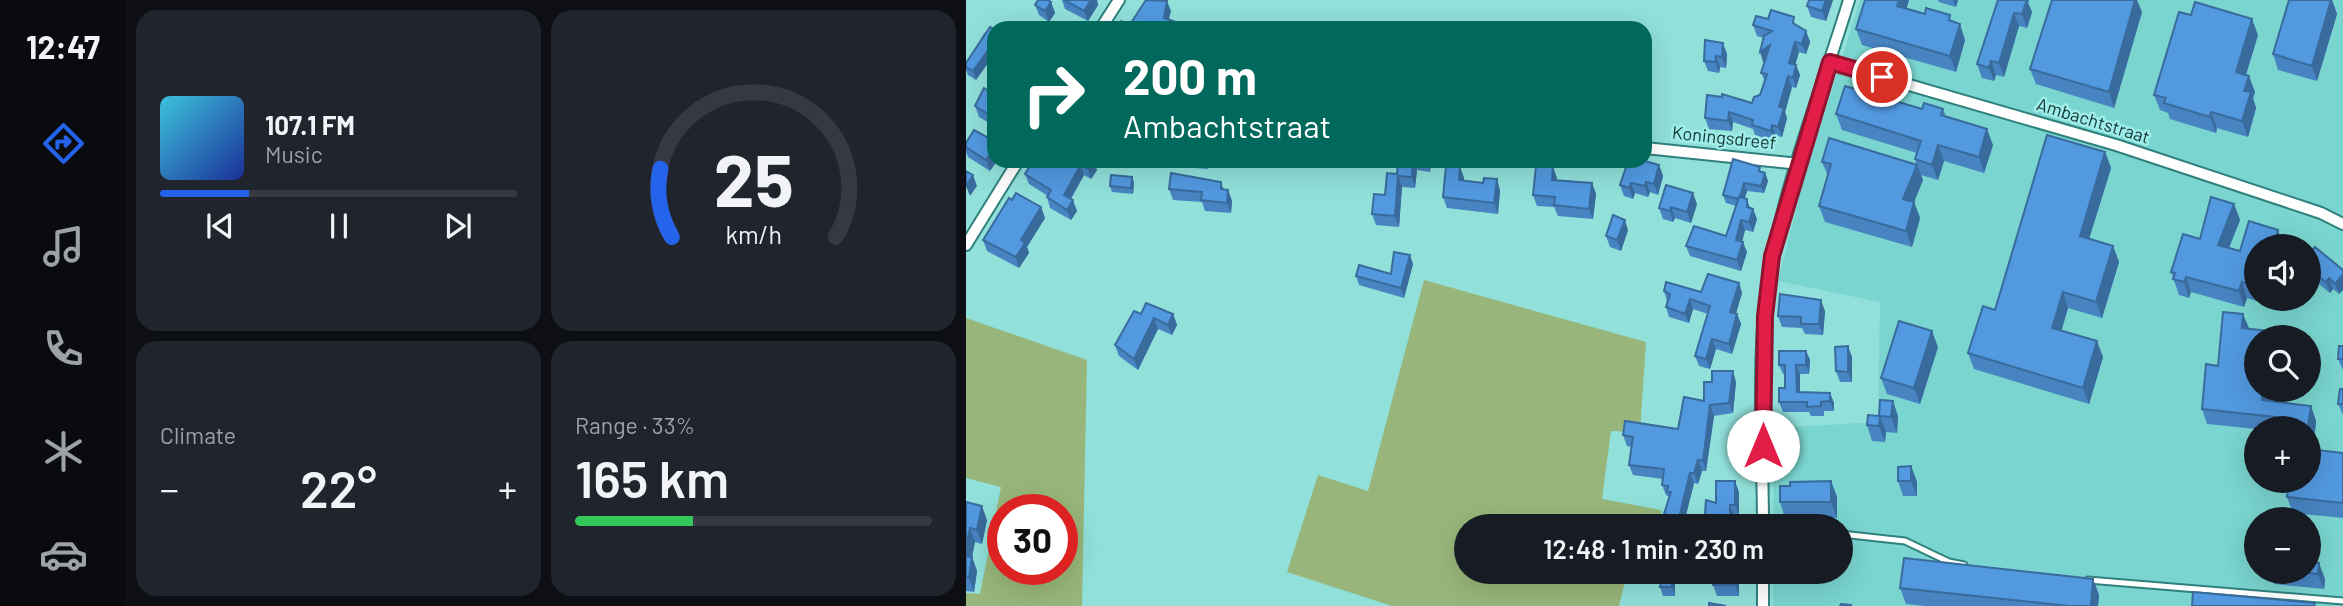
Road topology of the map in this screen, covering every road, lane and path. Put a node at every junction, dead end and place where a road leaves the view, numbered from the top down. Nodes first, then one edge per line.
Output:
1 (1119, 0) edge
2 (1849, 0) edge
3 (1106, 21) edge
4 (1830, 62) junction
5 (1652, 149) edge
6 (1798, 164) junction
7 (1014, 168) edge
8 (2343, 225) edge
9 (966, 245) edge
10 (1763, 514) edge
11 (1853, 535) edge
12 (1974, 567) edge
13 (2076, 579) edge
14 (1763, 584) edge
15 (2343, 601) edge
16 (1763, 606) edge

1 - 3 street
2 - 4 street
4 - 6 street
4 - 8 street, Ambachtstraat
5 - 6 street, Koningsdreef
6 - 10 street
7 - 9 street
11 - 12 lane
13 - 15 lane
14 - 16 street

